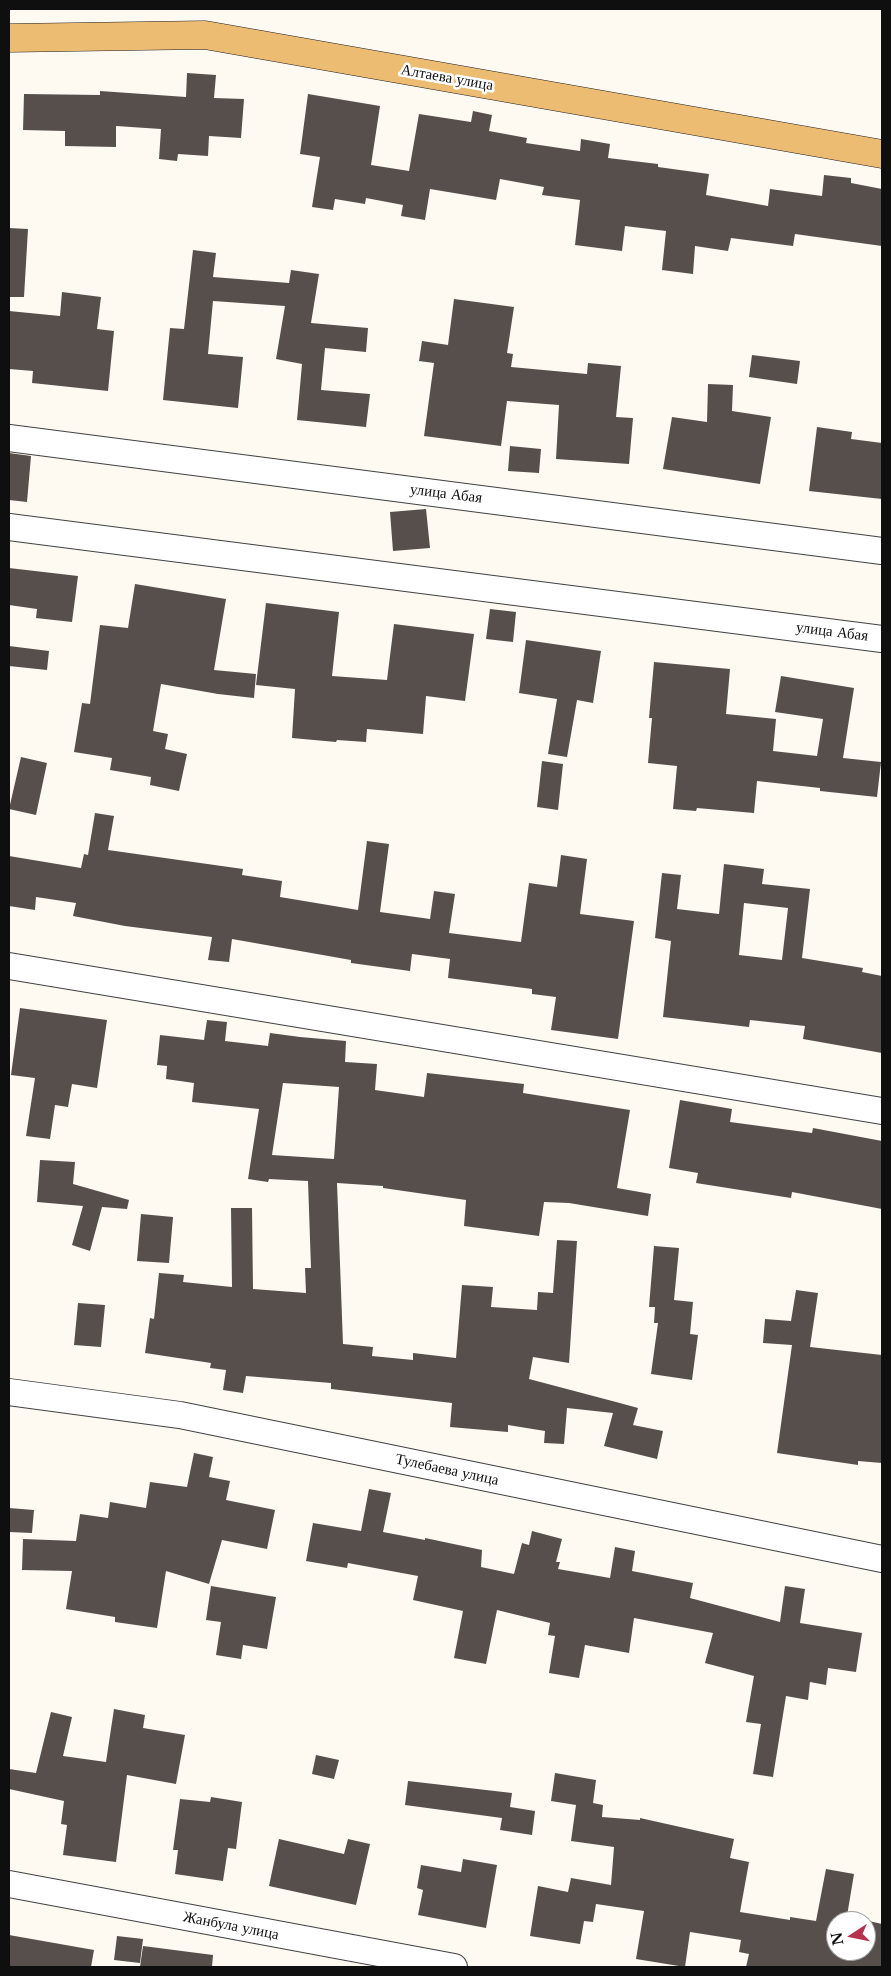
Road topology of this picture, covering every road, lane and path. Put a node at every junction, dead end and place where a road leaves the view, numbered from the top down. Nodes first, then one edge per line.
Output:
1 (9, 38) edge
2 (882, 154) edge
3 (9, 438) edge
4 (9, 527) edge
5 (882, 551) edge
6 (882, 639) edge
7 (9, 966) edge
8 (882, 1111) edge
9 (9, 1392) edge
10 (882, 1559) edge
11 (9, 1884) edge
12 (454, 1967) edge

1 - 2 main road, Алтаева улица
3 - 5 street, улица Абая
4 - 6 street, улица Абая
7 - 8 street
9 - 10 street, Тулебаева улица
11 - 12 street, Жанбула улица

